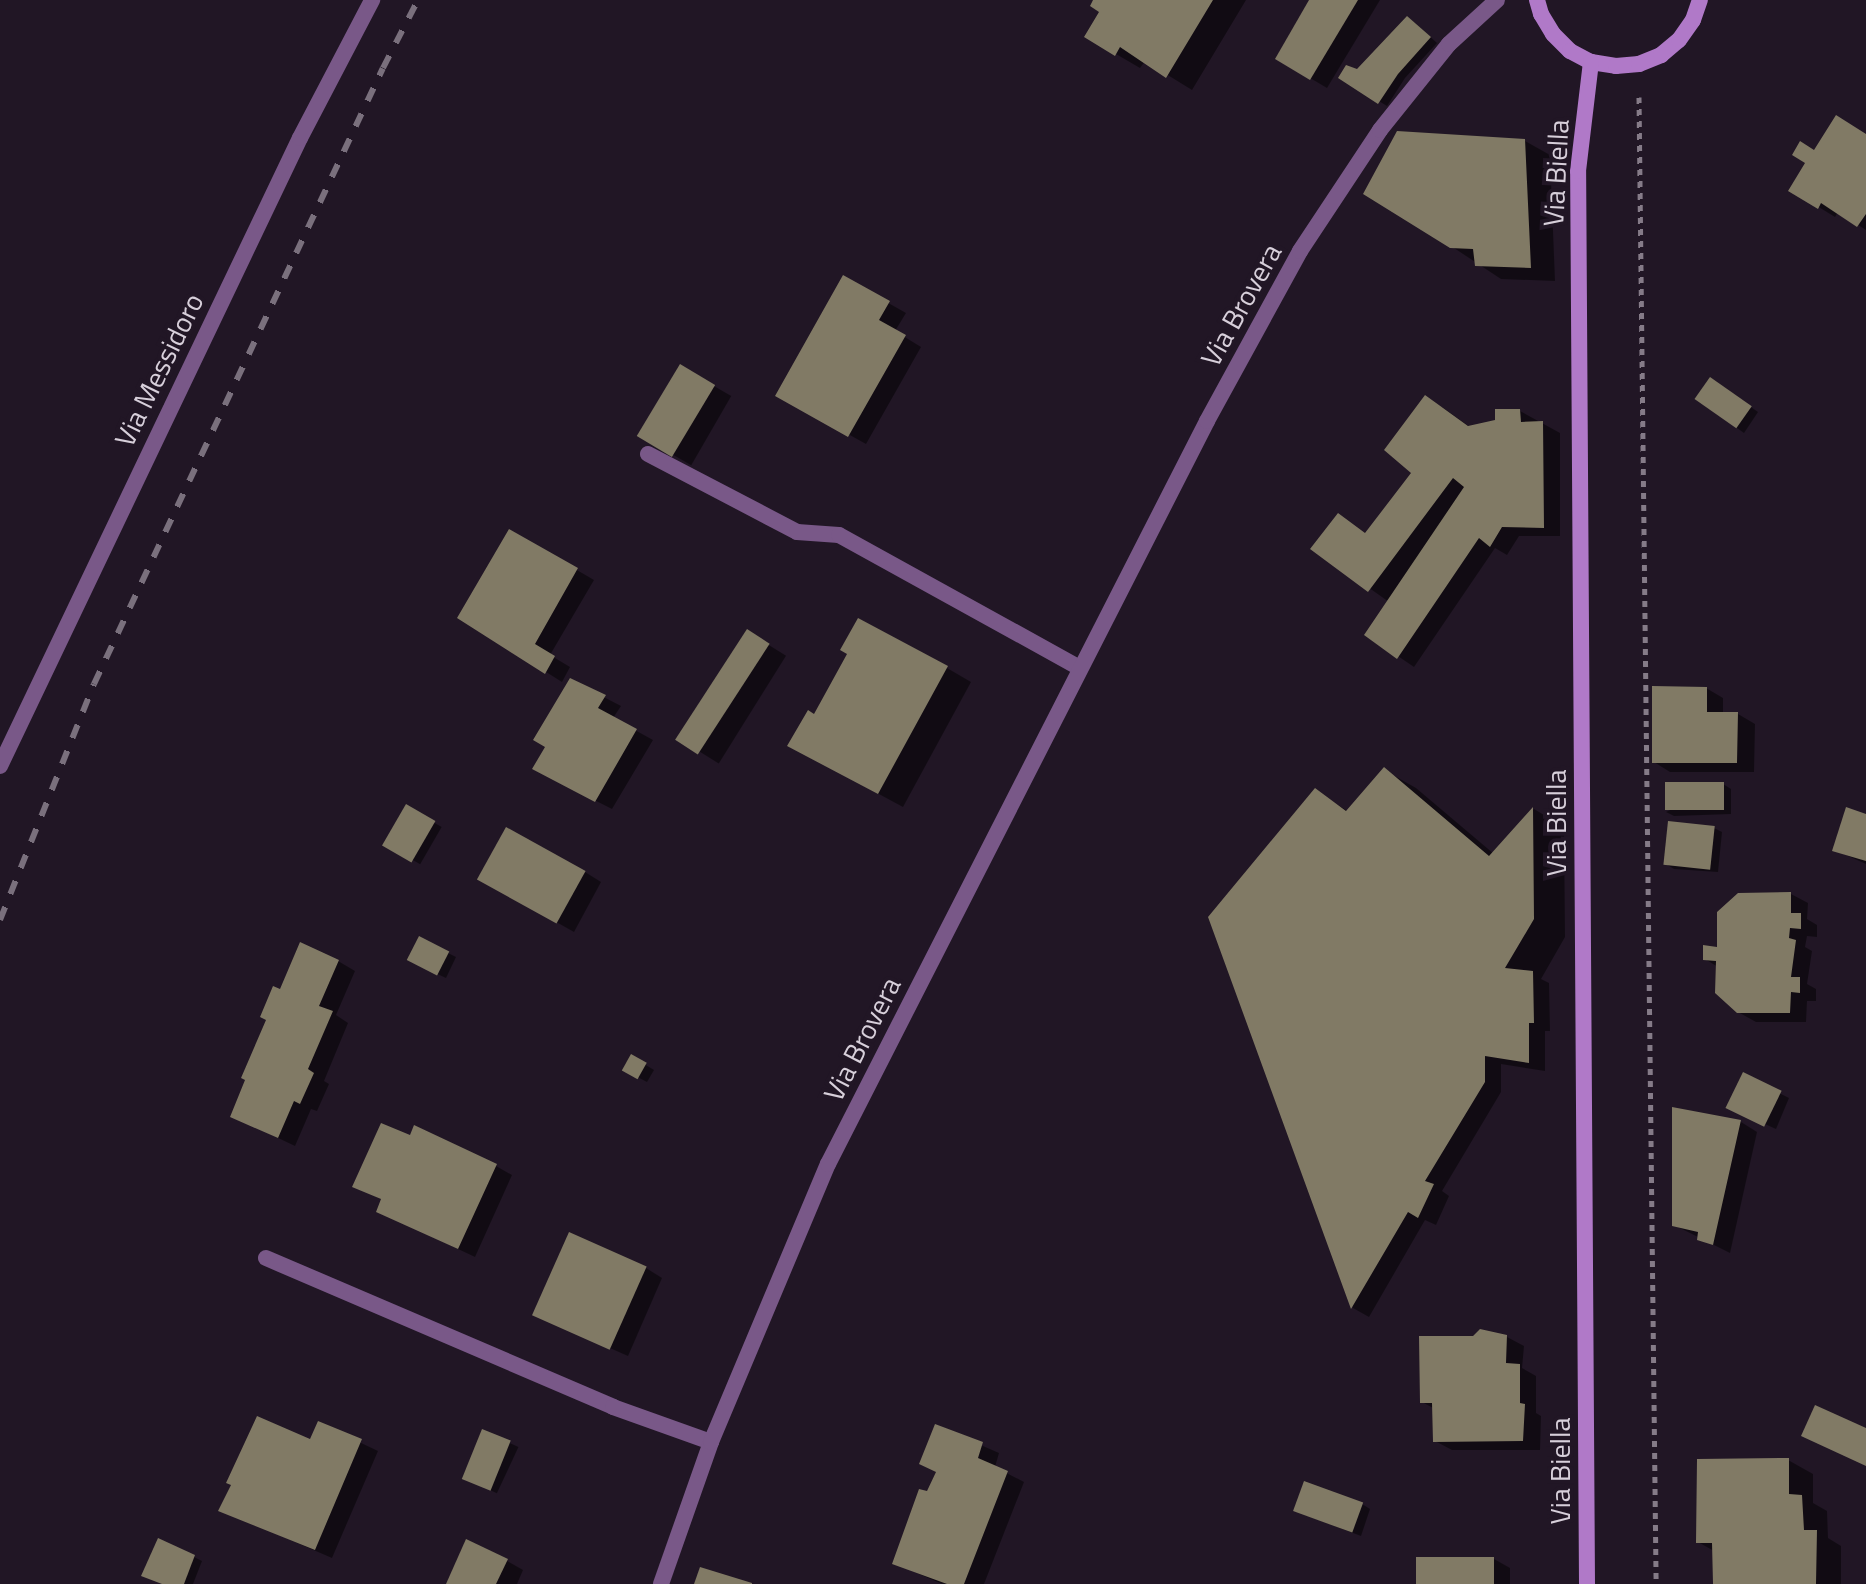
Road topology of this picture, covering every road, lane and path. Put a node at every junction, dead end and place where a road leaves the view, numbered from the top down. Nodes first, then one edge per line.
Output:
1 (372, 0) edge
2 (1497, 0) edge
3 (1537, 0) edge
4 (1700, 0) edge
5 (1591, 62) junction
6 (1639, 64) junction
7 (648, 454) dead end
8 (1080, 668) junction
9 (0, 766) edge
10 (266, 1258) dead end
11 (711, 1442) junction
12 (661, 1584) edge
13 (1587, 1584) edge
14 (1656, 1584) edge

1 - 9 street, Via Messidoro
2 - 8 street, Via Brovera
3 - 5 street
4 - 6 street
5 - 6 street
5 - 13 street, Via Biella
6 - 14 path
7 - 8 street
8 - 11 street, Via Brovera
10 - 11 street
11 - 12 street, Via Brovera

